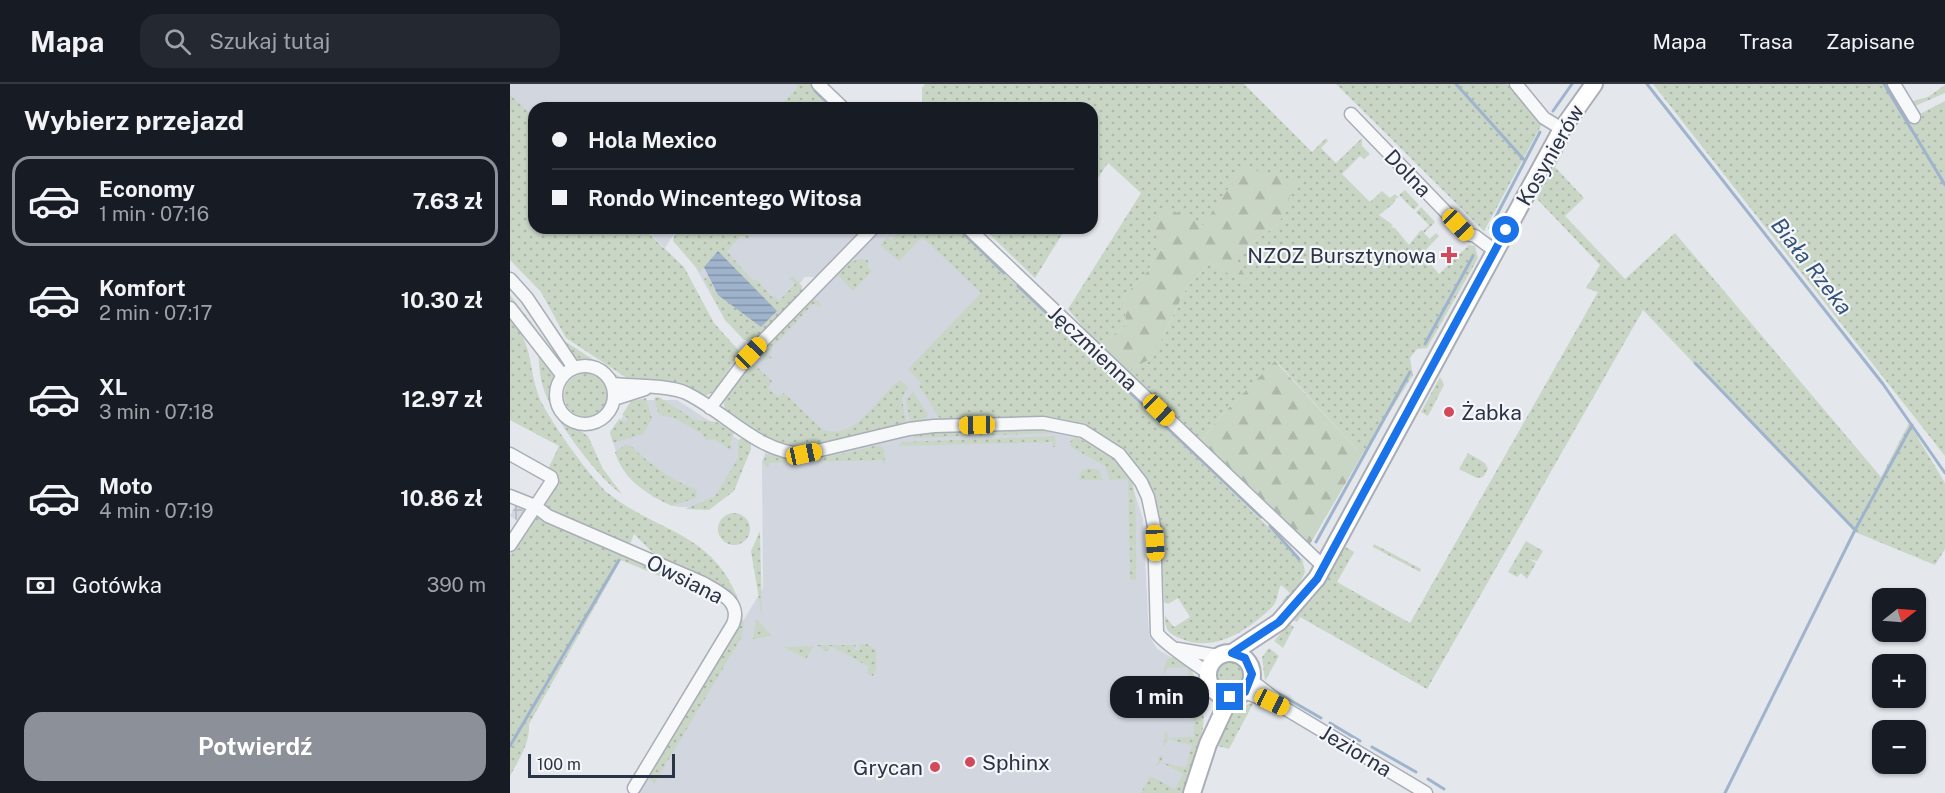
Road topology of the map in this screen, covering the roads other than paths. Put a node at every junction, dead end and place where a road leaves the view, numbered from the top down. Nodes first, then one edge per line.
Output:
1 (818, 84) edge
2 (1516, 84) edge
3 (1594, 84) edge
4 (1894, 84) edge
5 (837, 102) edge
6 (1351, 114) dead end
7 (1914, 117) dead end
8 (1562, 129) junction
9 (867, 234) edge
10 (974, 234) edge
11 (1495, 251) junction
12 (510, 279) edge
13 (510, 308) edge
14 (574, 368) junction
15 (563, 376) junction
16 (612, 384) junction
17 (648, 388) junction
18 (614, 399) junction
19 (710, 408) junction
20 (510, 454) edge
21 (510, 496) edge
22 (535, 506) junction
23 (510, 545) edge
24 (1324, 567) junction
25 (1271, 628) junction
26 (1178, 649) junction
27 (1225, 654) junction
28 (1248, 662) junction
29 (1210, 681) junction
30 (1242, 690) junction
31 (1208, 744) junction
32 (634, 788) dead end
33 (1192, 793) edge
34 (1426, 793) edge

1 - 5 street
2 - 8 street
3 - 8 main road, Kosynierów
4 - 7 street
6 - 11 street, Dolna
8 - 11 main road, Kosynierów
9 - 19 street
10 - 24 street, Jęczmienna
11 - 24 main road, Kosynierów
12 - 14 street
13 - 15 street
14 - 15 street
14 - 16 street
15 - 18 street
16 - 17 street
16 - 18 street
17 - 18 street
17 - 19 street
19 - 26 street
20 - 22 street
21 - 22 street, Owsiana
22 - 23 street
22 - 32 street, Owsiana
24 - 25 main road, Kosynierów
25 - 27 main road, Kosynierów
25 - 28 main road, Kosynierów
26 - 27 street
26 - 29 street
27 - 28 main road
27 - 29 main road
28 - 30 main road
29 - 30 main road
29 - 31 main road
30 - 31 main road
30 - 34 street, Jeziorna
31 - 33 main road

